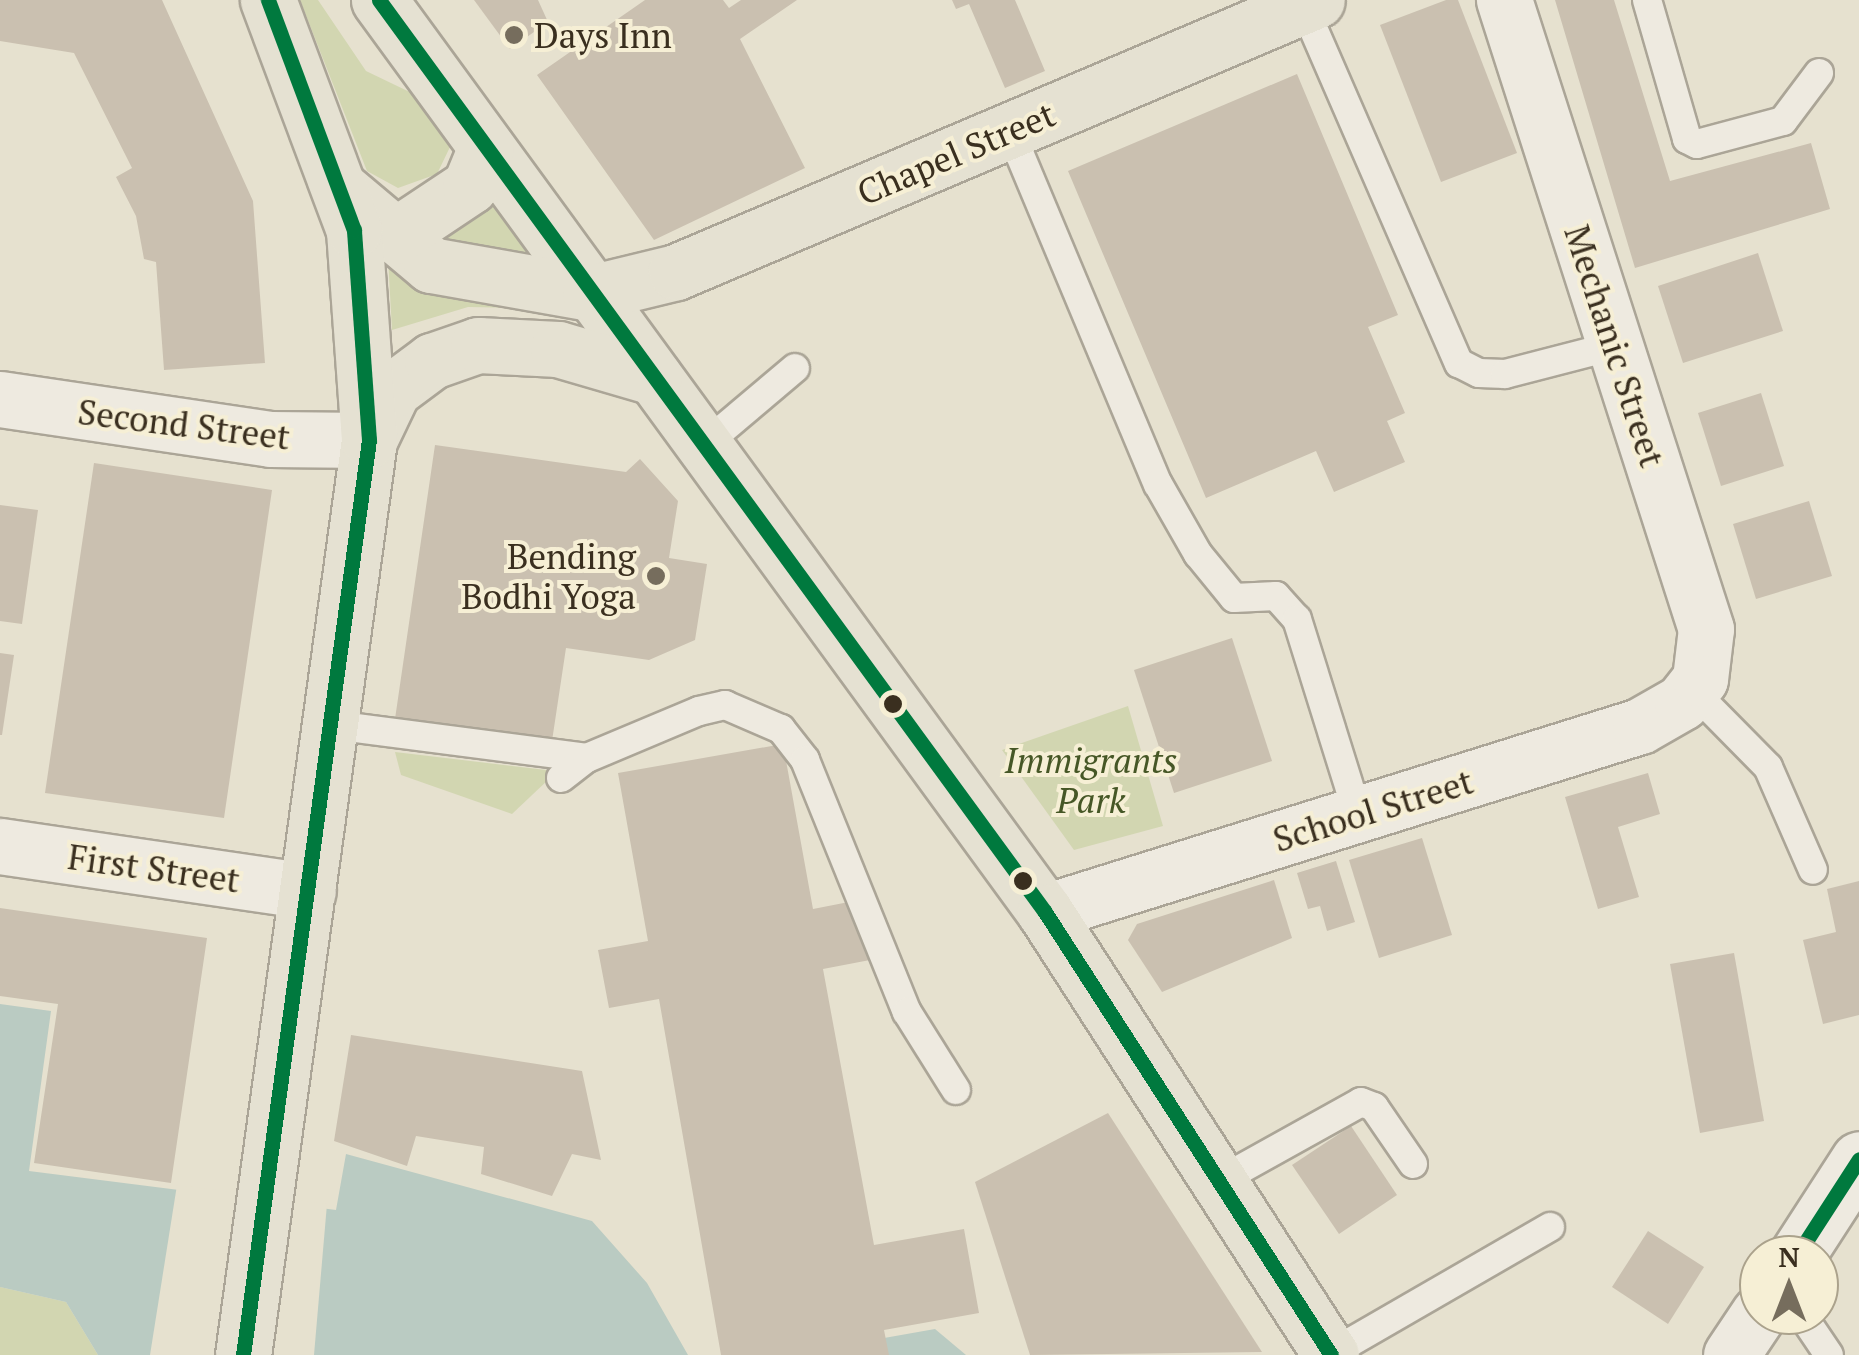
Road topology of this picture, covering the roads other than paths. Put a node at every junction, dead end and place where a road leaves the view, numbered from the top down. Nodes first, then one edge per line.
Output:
1 (268, 0) edge
2 (379, 0) edge
3 (1504, 0) edge
4 (1647, 0) edge
5 (1310, 3) edge
6 (1819, 74) dead end
7 (1010, 131) junction
8 (486, 148) junction
9 (344, 191) junction
10 (395, 236) junction
11 (590, 293) junction
12 (1613, 346) junction
13 (796, 368) dead end
14 (654, 377) junction
15 (0, 399) edge
16 (369, 440) junction
17 (704, 445) junction
18 (1692, 690) junction
19 (333, 725) junction
20 (587, 758) junction
21 (561, 778) dead end
22 (1358, 815) junction
23 (0, 846) edge
24 (1813, 870) dead end
25 (308, 891) junction
26 (1044, 912) junction
27 (956, 1090) dead end
28 (1859, 1159) edge
29 (1414, 1164) dead end
30 (1221, 1180) junction
31 (1550, 1227) dead end
32 (1810, 1235) edge
33 (1331, 1354) edge
34 (244, 1355) edge

1 - 9 main road
2 - 8 main road
3 - 12 street, Mechanic Street
4 - 6 lane
5 - 7 main road, Chapel Street
5 - 12 lane
7 - 11 main road, Chapel Street
7 - 22 lane
8 - 10 main road
8 - 11 main road
9 - 10 main road
9 - 16 main road
10 - 11 main road
11 - 14 main road
12 - 18 street, Mechanic Street
13 - 17 lane
14 - 16 main road
14 - 17 main road
15 - 16 street, Second Street
16 - 19 main road
17 - 26 main road
18 - 22 street, School Street
18 - 24 lane
19 - 20 lane
19 - 25 main road
20 - 21 lane
20 - 27 lane
22 - 26 street, School Street
23 - 25 street, First Street
25 - 34 main road
26 - 30 main road
28 - 32 street
29 - 30 lane
30 - 33 main road
31 - 33 lane

